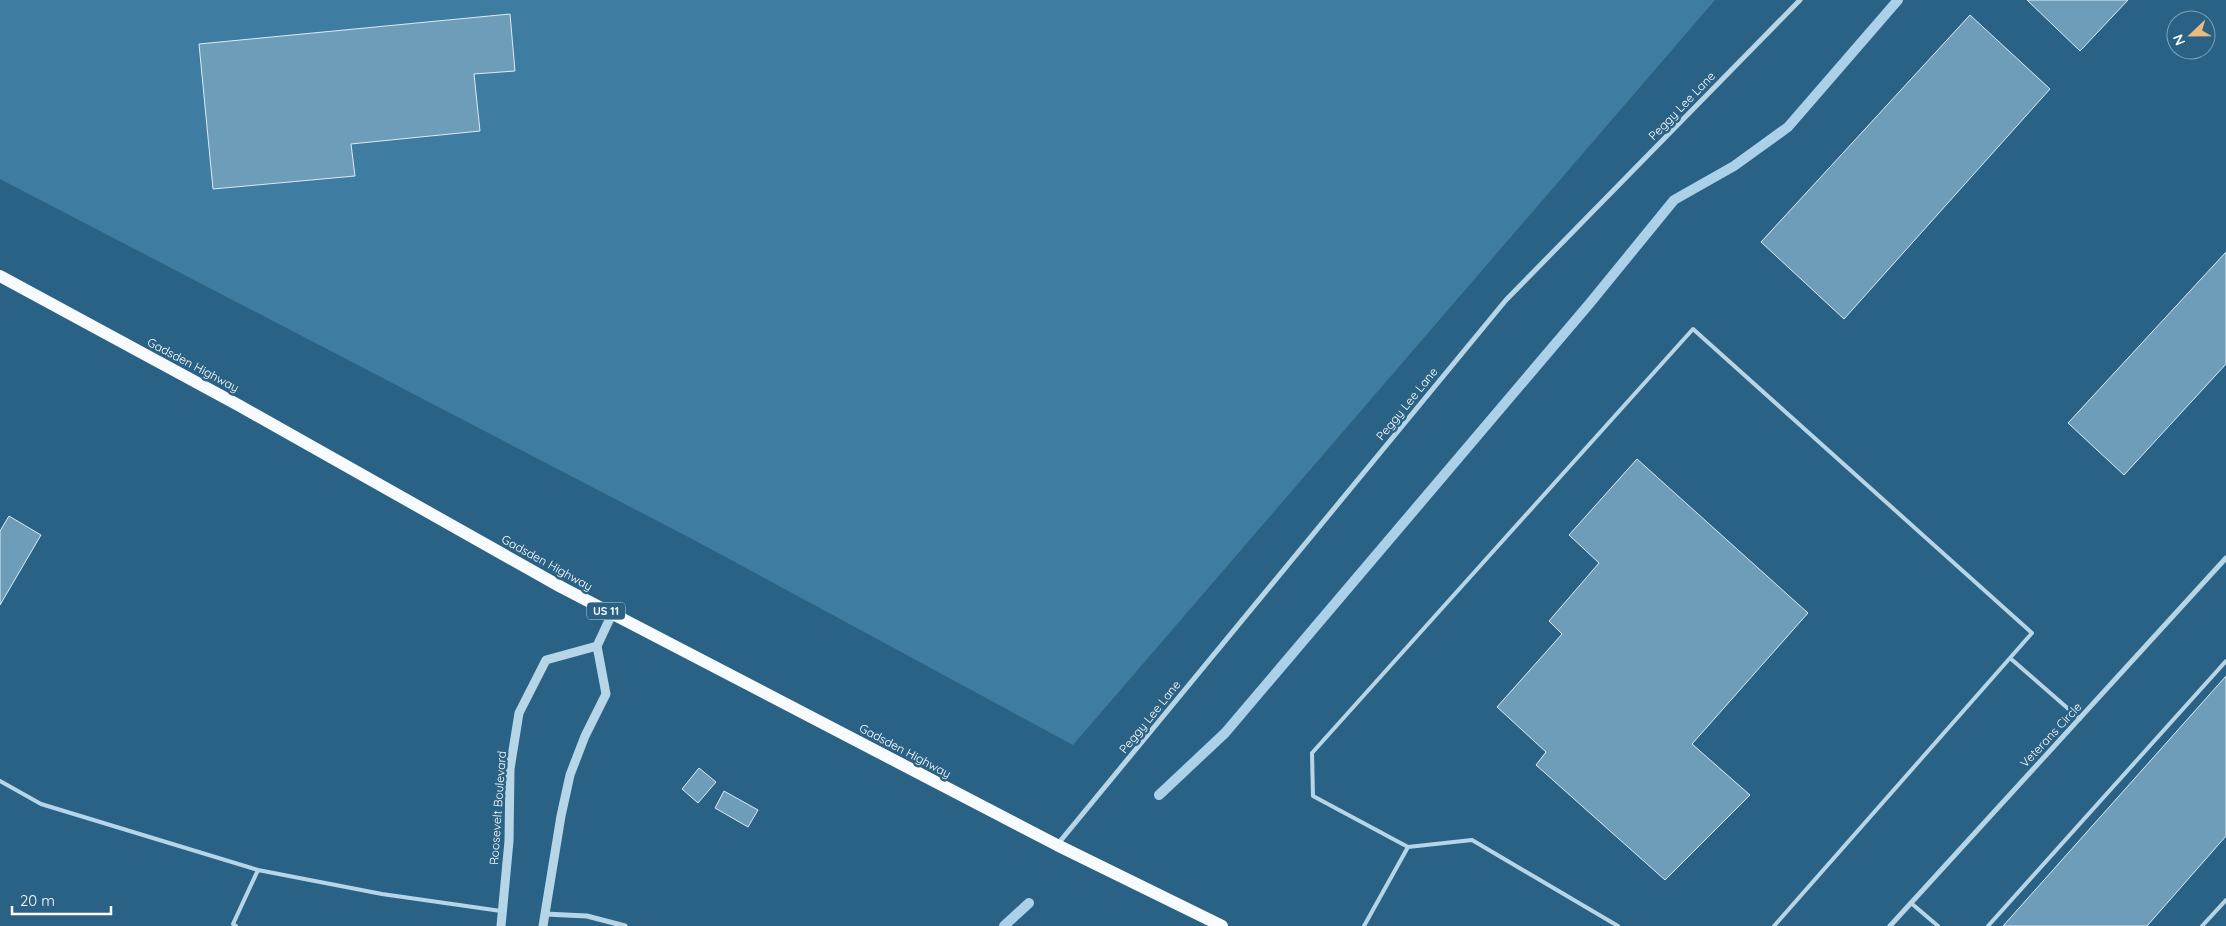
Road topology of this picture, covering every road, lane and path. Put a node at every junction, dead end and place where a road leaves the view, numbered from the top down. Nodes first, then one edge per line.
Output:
1 (1800, 0) edge
2 (0, 276) edge
3 (2226, 558) edge
4 (612, 614) junction
5 (597, 646) junction
6 (2010, 658) junction
7 (2226, 662) edge
8 (2080, 719) junction
9 (0, 781) edge
10 (1057, 846) junction
11 (1408, 848) junction
12 (258, 870) junction
13 (2226, 900) edge
14 (1911, 902) junction
15 (503, 912) junction
16 (545, 914) junction
17 (236, 926) edge
18 (501, 926) edge
19 (543, 926) edge
20 (625, 926) edge
21 (1222, 926) edge
22 (1364, 926) edge
23 (1618, 926) edge
24 (1774, 926) edge
25 (1890, 926) edge
26 (1938, 926) edge
27 (1988, 926) edge
28 (2202, 926) edge

1 - 10 street, Peggy Lee Lane
2 - 4 main road, Gadsden Highway / US 11
3 - 8 street, Veterans Circle
4 - 5 street
4 - 10 main road, Gadsden Highway / US 11
5 - 15 street, Roosevelt Boulevard
5 - 16 street
6 - 8 lane
6 - 11 lane
6 - 24 lane
7 - 27 lane
8 - 14 street, Veterans Circle
9 - 12 lane
10 - 21 main road, Gadsden Highway / US 11
11 - 22 lane
11 - 23 lane
12 - 15 lane
12 - 17 lane
13 - 28 lane
14 - 25 street, Veterans Circle
14 - 26 lane
15 - 18 street, Roosevelt Boulevard
16 - 19 street
16 - 20 street

